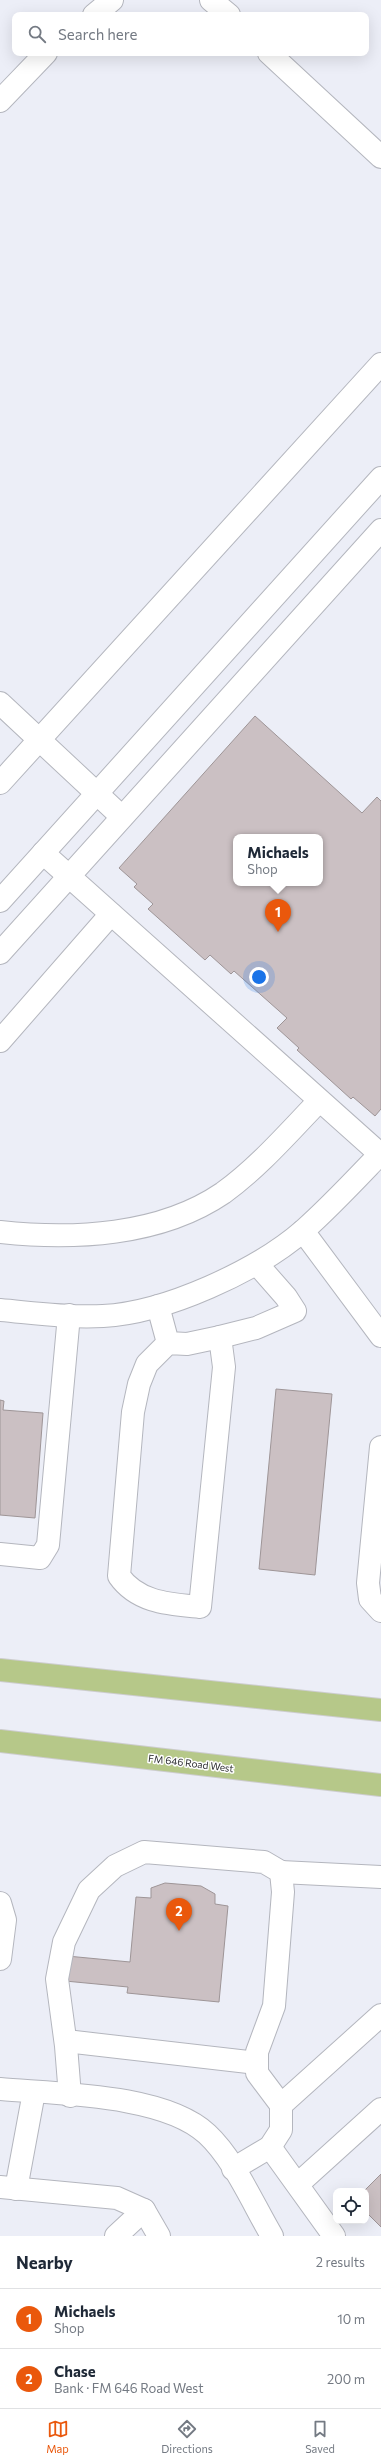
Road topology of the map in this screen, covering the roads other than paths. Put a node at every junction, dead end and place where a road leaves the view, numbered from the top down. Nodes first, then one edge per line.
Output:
1 (112, 0) edge
2 (211, 0) edge
3 (98, 12) edge
4 (225, 12) edge
5 (43, 56) edge
6 (272, 56) edge
7 (0, 101) edge
8 (381, 156) edge
9 (381, 364) edge
10 (381, 478) edge
11 (381, 530) edge
12 (0, 703) edge
13 (39, 739) junction
14 (0, 783) edge
15 (97, 793) junction
16 (122, 817) junction
17 (44, 852) junction
18 (69, 876) junction
19 (0, 901) edge
20 (112, 914) junction
21 (0, 953) edge
22 (0, 1041) edge
23 (320, 1101) junction
24 (380, 1154) edge
25 (303, 1231) junction
26 (0, 1232) edge
27 (257, 1264) junction
28 (158, 1306) junction
29 (0, 1310) edge
30 (69, 1315) junction
31 (381, 1336) edge
32 (220, 1337) junction
33 (168, 1343) junction
34 (381, 1447) edge
35 (0, 1554) edge
36 (381, 1611) edge
37 (0, 1670) edge
38 (381, 1710) edge
39 (0, 1741) edge
40 (381, 1785) edge
41 (281, 1872) junction
42 (381, 1878) edge
43 (0, 1904) edge
44 (0, 1959) edge
45 (381, 2015) edge
46 (66, 2041) junction
47 (257, 2063) junction
48 (0, 2089) edge
49 (34, 2092) junction
50 (70, 2096) junction
51 (281, 2105) junction
52 (381, 2109) edge
53 (270, 2147) junction
54 (233, 2169) junction
55 (298, 2184) junction
56 (8, 2188) edge
57 (144, 2210) junction
58 (116, 2236) edge
59 (159, 2236) edge
60 (272, 2236) edge
61 (334, 2236) edge

1 - 3 lane
2 - 4 lane
5 - 7 lane
6 - 8 lane
9 - 13 lane
10 - 15 lane
11 - 16 lane
12 - 13 lane
13 - 14 lane
13 - 15 lane
15 - 16 lane
15 - 17 lane
16 - 18 lane
17 - 18 lane
17 - 19 lane
18 - 20 lane
18 - 21 lane
20 - 22 lane
20 - 23 lane
23 - 24 lane
23 - 26 lane
24 - 25 lane
25 - 27 lane
25 - 31 lane
27 - 28 lane
27 - 32 lane
28 - 30 lane
28 - 33 lane
29 - 30 lane
30 - 35 lane
32 - 33 lane
32 - 33 lane
34 - 36 lane
37 - 38 main road
39 - 40 main road, FM 646 Road West
41 - 42 lane
41 - 46 lane
41 - 47 lane
43 - 44 lane
45 - 51 lane
46 - 47 lane
46 - 50 lane
47 - 51 lane
48 - 49 lane
49 - 50 lane
49 - 56 lane
50 - 54 lane
51 - 53 lane
52 - 55 lane
53 - 54 lane
53 - 55 lane
54 - 60 lane
55 - 61 lane
56 - 57 lane
57 - 58 lane
57 - 59 lane

